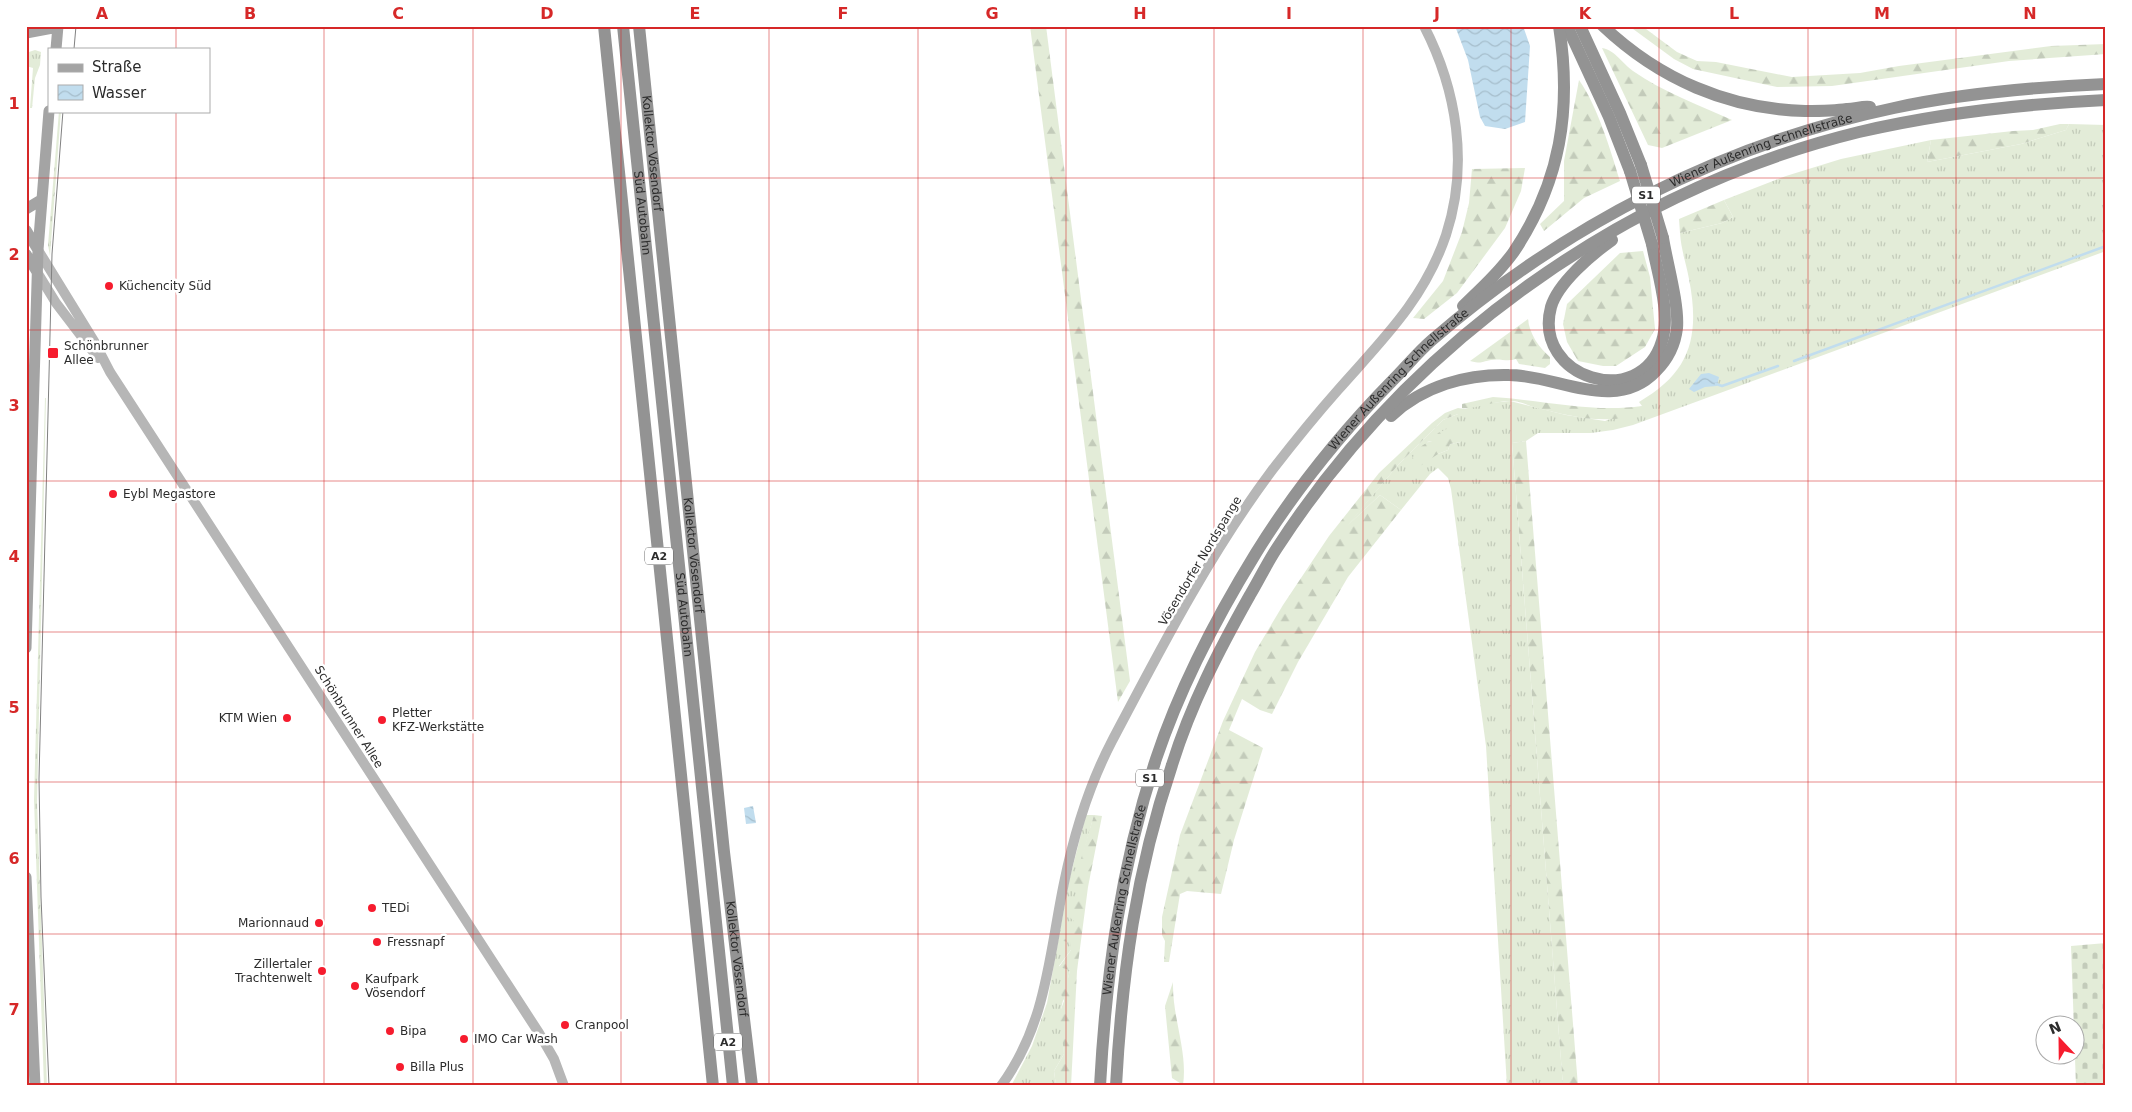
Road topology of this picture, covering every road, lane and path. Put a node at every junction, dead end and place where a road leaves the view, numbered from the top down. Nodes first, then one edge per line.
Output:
1 (604, 26) edge
2 (623, 26) edge
3 (639, 26) edge
4 (1424, 26) edge
5 (1559, 26) edge
6 (1567, 26) edge
7 (1580, 26) edge
8 (1603, 26) edge
9 (58, 27) edge
10 (26, 33) edge
11 (56, 48) edge
12 (2106, 84) edge
13 (2106, 100) edge
14 (1892, 108) junction
15 (49, 112) edge
16 (1635, 168) junction
17 (41, 200) junction
18 (26, 209) edge
19 (1634, 220) junction
20 (26, 230) edge
21 (1657, 241) junction
22 (32, 252) edge
23 (37, 272) junction
24 (1430, 342) junction
25 (110, 372) junction
26 (1354, 446) junction
27 (26, 648) edge
28 (26, 878) edge
29 (562, 1083) edge
30 (35, 1086) edge
31 (714, 1086) edge
32 (733, 1086) edge
33 (752, 1086) edge
34 (1001, 1086) edge
35 (1100, 1086) edge
36 (1116, 1086) edge

1 - 31 highway, Süd Autobahn / A2
2 - 32 highway, Süd Autobahn / A2
3 - 33 highway, Kollektor Vösendorf
4 - 34 main road, Vösendorfer Nordspange
5 - 24 highway
6 - 16 highway
7 - 16 highway
8 - 14 highway
9 - 10 main road
9 - 11 main road
12 - 14 highway, Wiener Außenring Schnellstraße / S1
13 - 19 highway, Wiener Außenring Schnellstraße / S1
14 - 24 highway, Wiener Außenring Schnellstraße / S1
15 - 17 main road
16 - 21 highway, bridge
17 - 18 main road
17 - 22 main road
19 - 21 highway
19 - 26 highway, Wiener Außenring Schnellstraße / S1
20 - 22 main road
21 - 26 highway
22 - 23 main road
22 - 25 main road
23 - 25 main road
23 - 27 main road
24 - 35 highway, Wiener Außenring Schnellstraße / S1
25 - 29 main road, Schönbrunner Allee
26 - 36 highway, Wiener Außenring Schnellstraße / S1
28 - 30 main road

